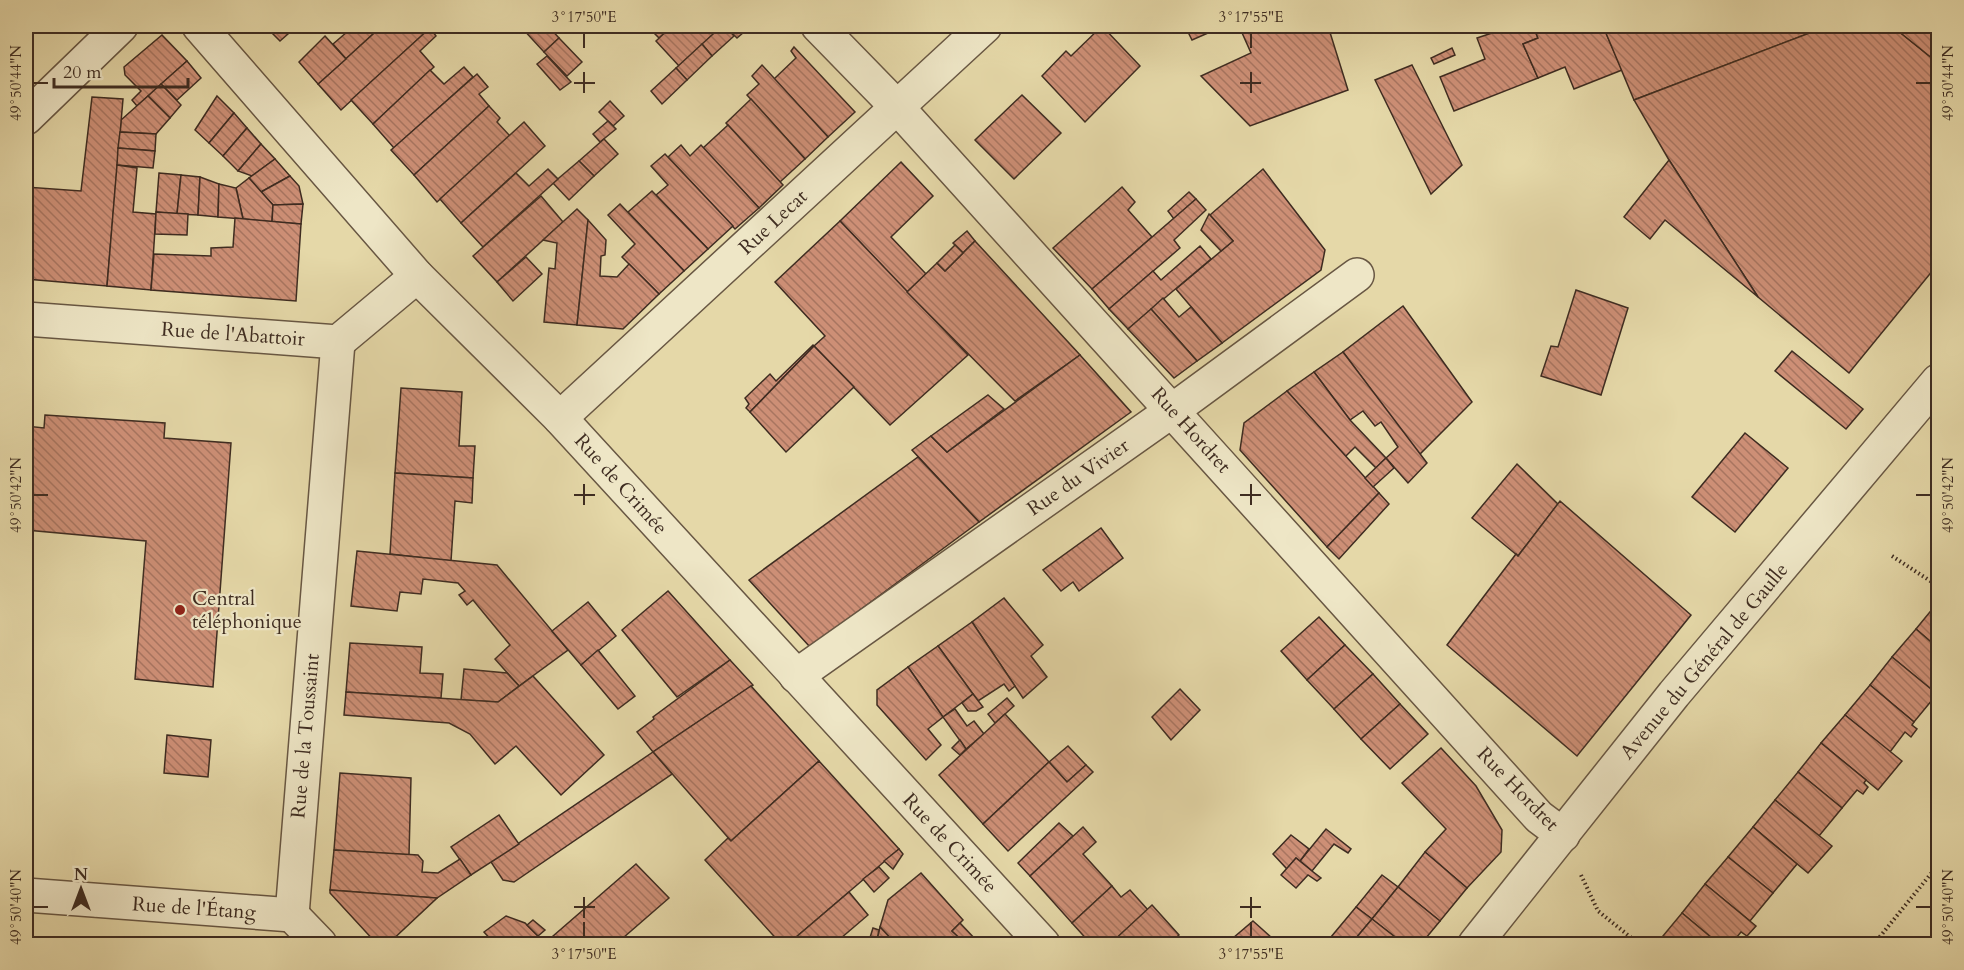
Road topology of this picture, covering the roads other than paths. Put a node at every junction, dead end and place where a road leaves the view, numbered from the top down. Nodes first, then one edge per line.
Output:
1 (121, 26) edge
2 (199, 26) edge
3 (818, 26) edge
4 (985, 26) edge
5 (897, 107) junction
6 (26, 118) edge
7 (1357, 275) dead end
8 (417, 276) junction
9 (26, 319) edge
10 (338, 342) junction
11 (1938, 381) edge
12 (1173, 410) junction
13 (560, 418) junction
14 (796, 676) junction
15 (1563, 835) junction
16 (26, 896) edge
17 (292, 915) junction
18 (320, 945) edge
19 (1043, 945) edge
20 (1475, 945) edge

1 - 6 street
2 - 8 street, Rue de Crimée
3 - 5 street, Rue Hordret
4 - 5 street, Rue Lecat
5 - 12 street, Rue Hordret
5 - 13 street, Rue Lecat
7 - 12 street, Rue du Vivier
8 - 10 street
8 - 13 street, Rue de Crimée
9 - 10 street, Rue de l'Abattoir
10 - 17 street, Rue de la Toussaint
11 - 15 street, Avenue du Général de Gaulle
12 - 14 street, Rue du Vivier
12 - 15 street, Rue Hordret
13 - 14 street, Rue de Crimée
14 - 19 street, Rue de Crimée
15 - 20 street, Avenue du Général de Gaulle
16 - 17 street, Rue de l'Étang
17 - 18 street

